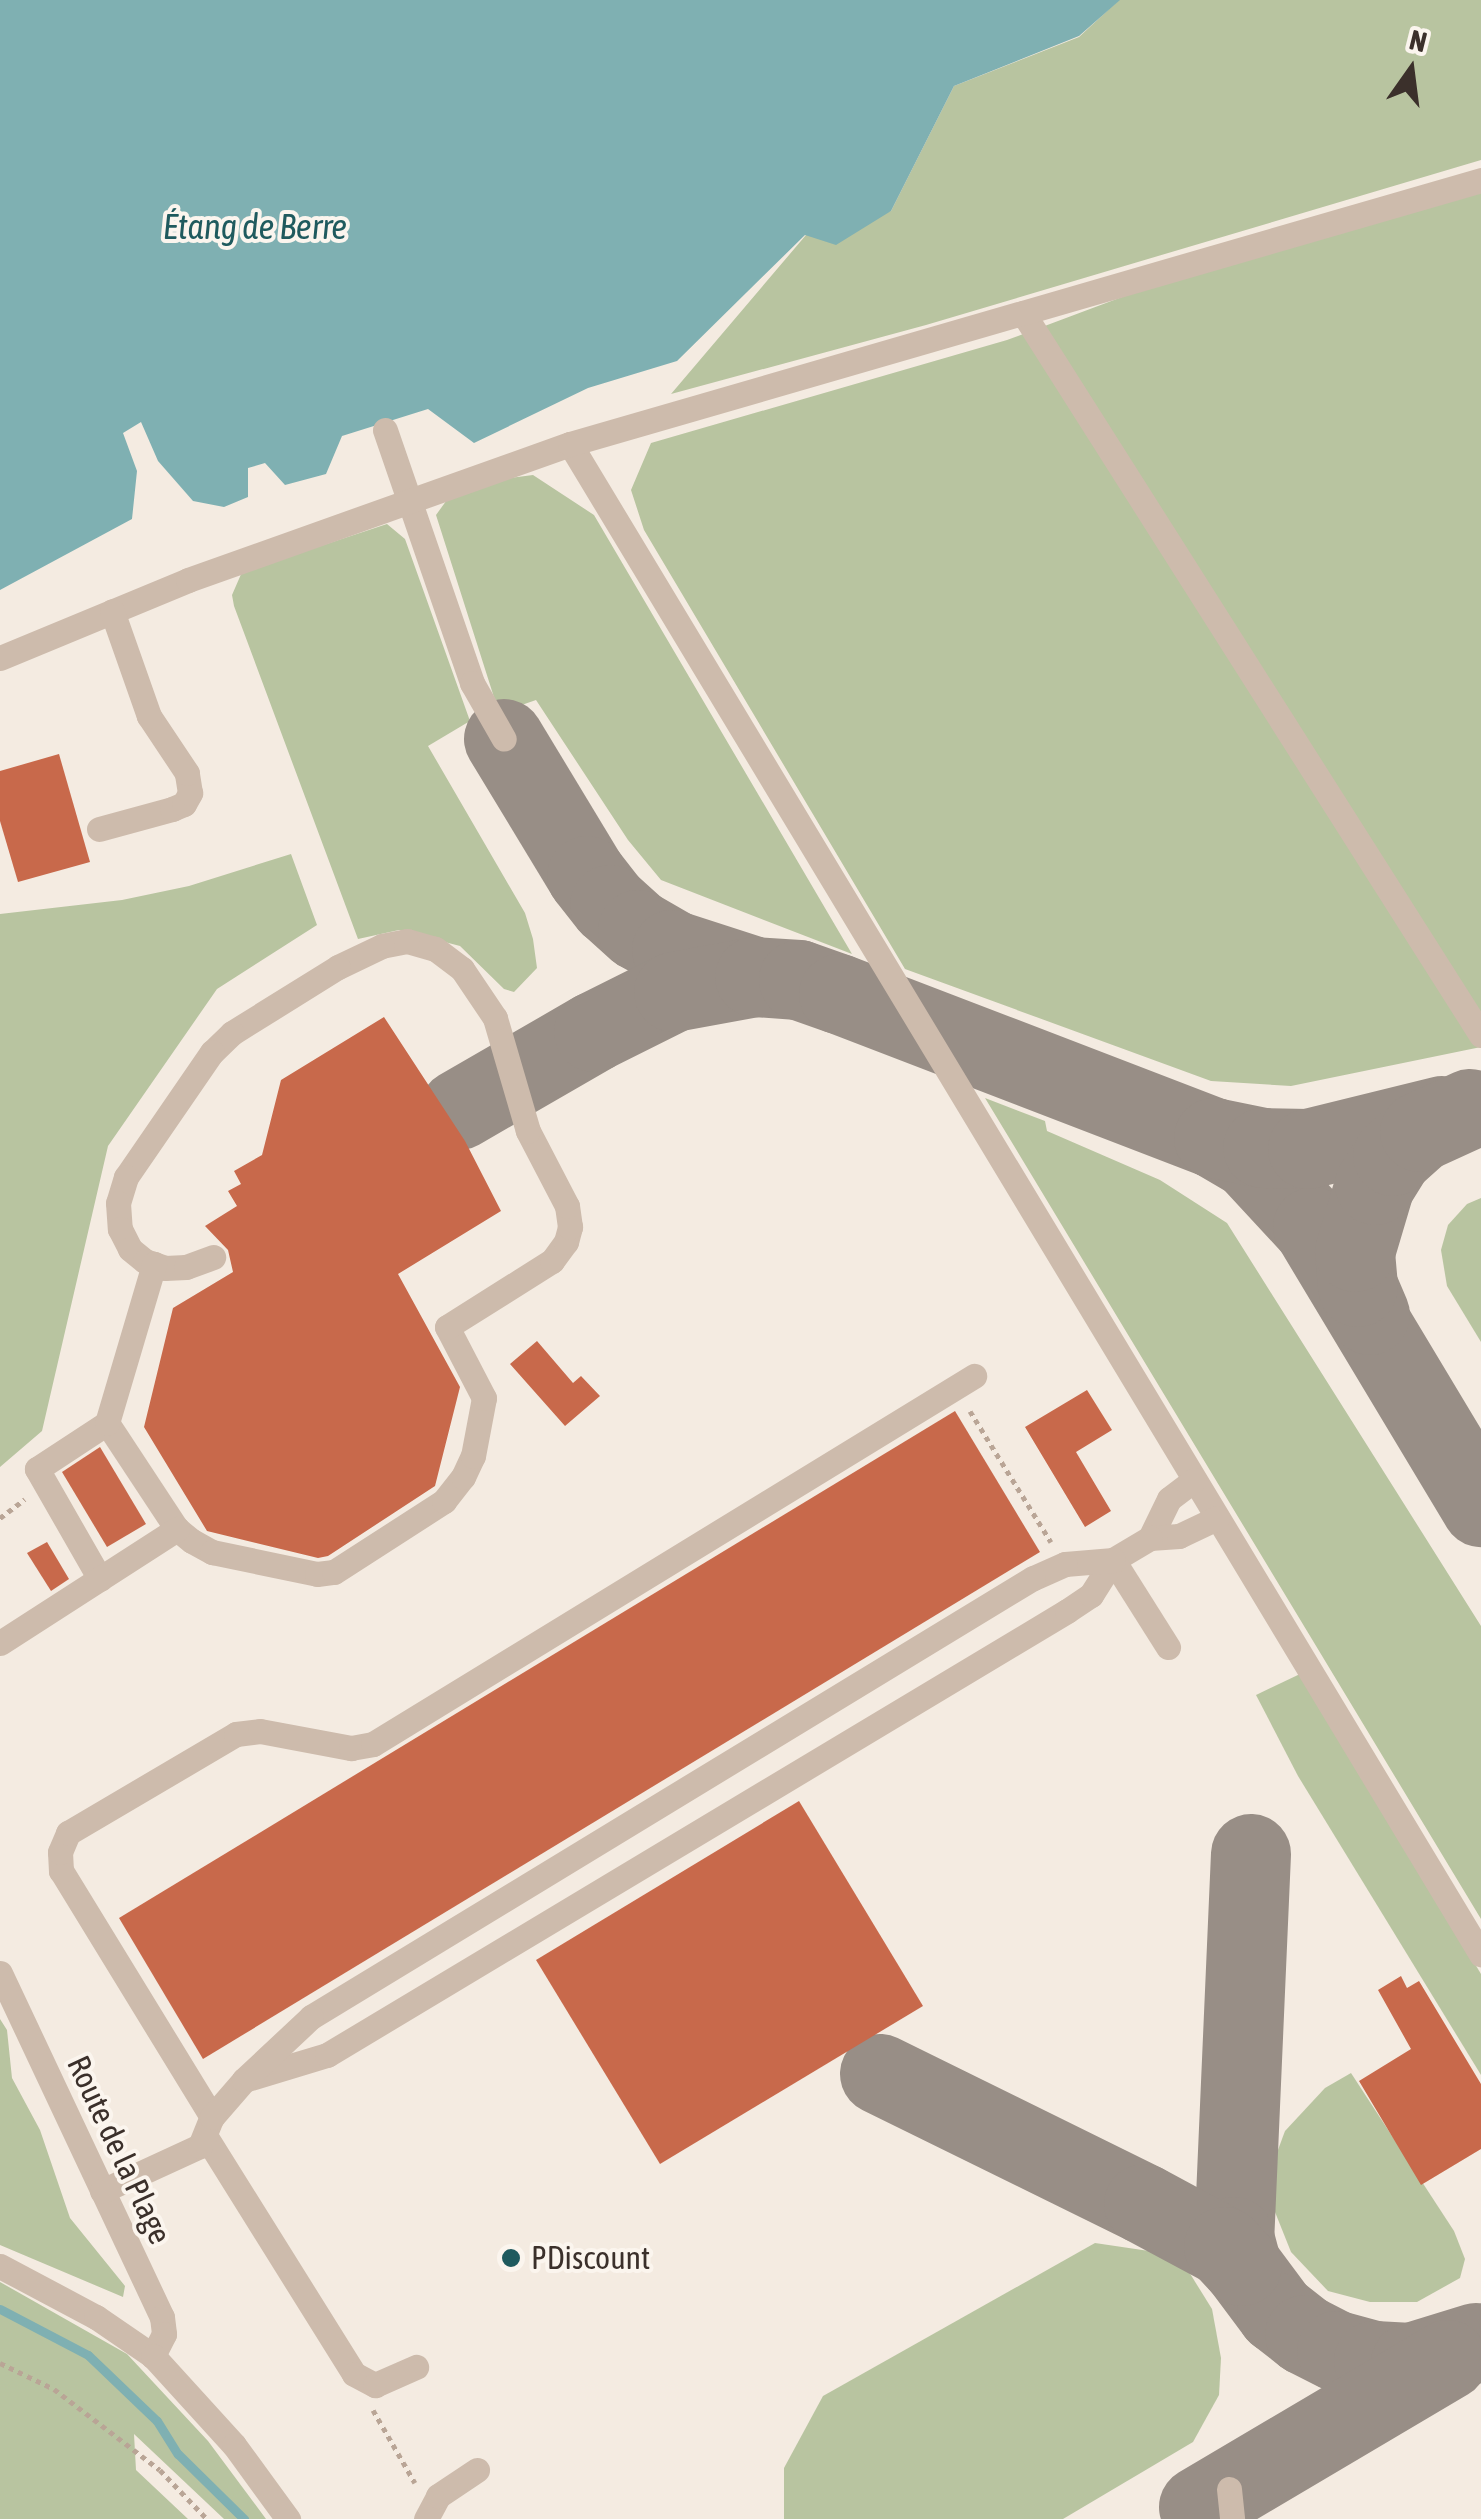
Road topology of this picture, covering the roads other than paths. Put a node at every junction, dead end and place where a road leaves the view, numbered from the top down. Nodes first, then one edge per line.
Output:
1 (1481, 180) edge
2 (1023, 313) junction
3 (385, 430) dead end
4 (570, 444) junction
5 (410, 498) junction
6 (112, 611) junction
7 (0, 658) edge
8 (504, 739) dead end
9 (99, 830) dead end
10 (1481, 1034) edge
11 (213, 1257) dead end
12 (154, 1264) junction
13 (965, 1381) road end
14 (107, 1423) junction
15 (1194, 1480) junction
16 (1217, 1518) junction
17 (177, 1529) junction
18 (1150, 1538) junction
19 (1113, 1560) junction
20 (100, 1579) junction
21 (0, 1642) edge
22 (1168, 1648) dead end
23 (1481, 1954) edge
24 (0, 1972) edge
25 (244, 2080) junction
26 (209, 2127) junction
27 (102, 2192) junction
28 (0, 2266) edge
29 (154, 2356) junction
30 (416, 2367) dead end
31 (477, 2470) dead end
32 (1229, 2489) dead end
33 (428, 2515) edge
34 (288, 2519) edge
35 (1232, 2519) edge

1 - 2 street
2 - 4 street
2 - 10 street
3 - 5 street
4 - 5 street
4 - 15 street
5 - 6 street
5 - 8 street
6 - 7 street
6 - 9 street
11 - 12 street
12 - 14 street
12 - 17 street
13 - 26 street
14 - 17 street
14 - 20 street
15 - 16 street
15 - 18 street
16 - 18 street
16 - 23 street
17 - 20 street
18 - 19 street
19 - 22 street
19 - 25 street
19 - 25 street
20 - 21 street
24 - 27 street, Route de la Plage
25 - 26 street
26 - 27 street
26 - 30 street
27 - 29 street, Route de la Plage
28 - 29 street
29 - 34 street
31 - 33 street
32 - 35 street

